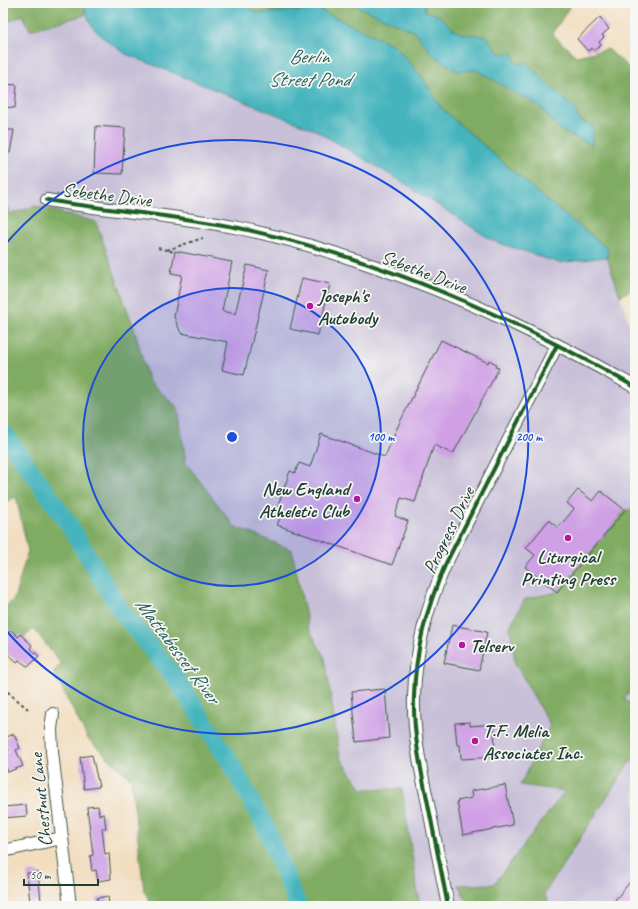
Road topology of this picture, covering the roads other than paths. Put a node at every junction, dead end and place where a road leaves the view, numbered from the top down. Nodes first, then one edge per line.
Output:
1 (47, 200) dead end
2 (557, 345) junction
3 (635, 387) edge
4 (53, 714) dead end
5 (62, 838) junction
6 (3, 851) edge
7 (70, 906) edge
8 (448, 906) edge

1 - 2 street, Sebethe Drive
2 - 3 street, Sebethe Drive
2 - 8 street, Progress Drive
4 - 5 street, Chestnut Lane
5 - 6 street
5 - 7 street, Chestnut Lane

